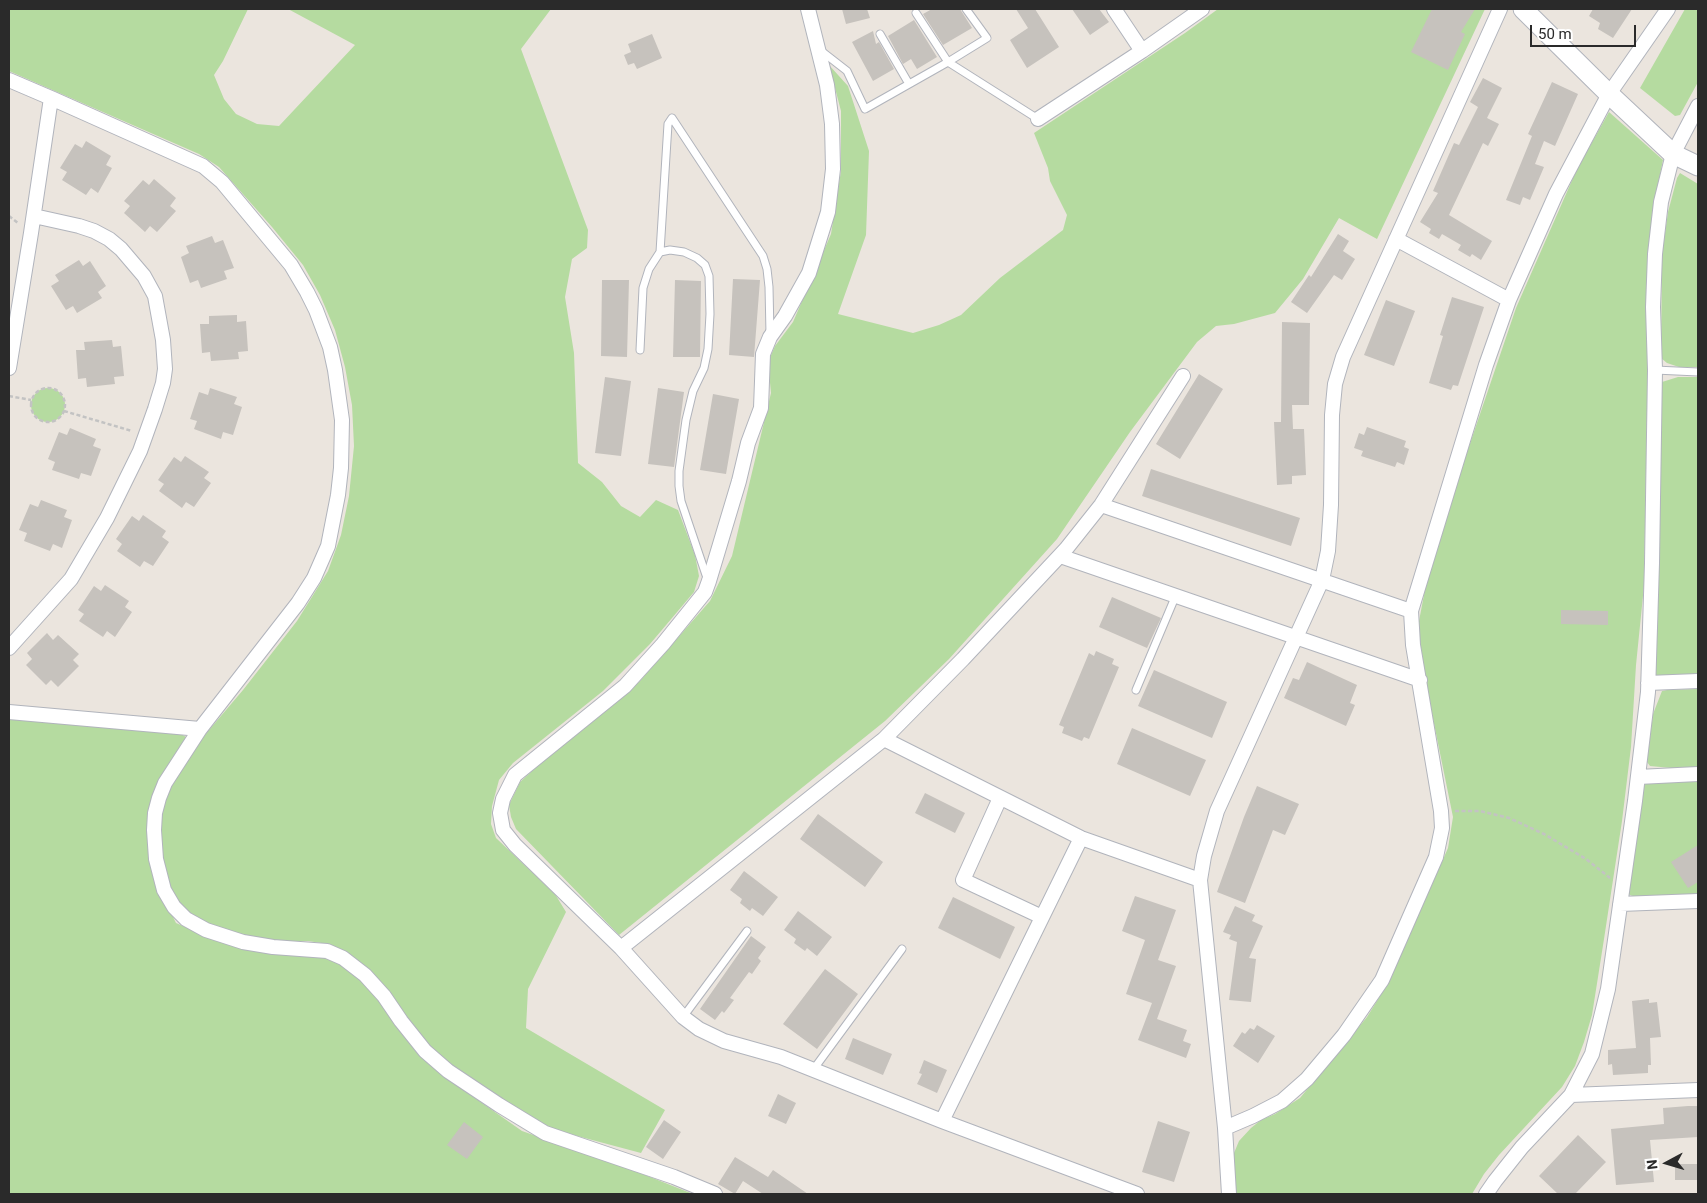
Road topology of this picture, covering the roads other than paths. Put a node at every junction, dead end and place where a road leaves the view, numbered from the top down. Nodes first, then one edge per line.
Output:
1 (808, 9) edge
2 (966, 9) edge
3 (1114, 9) edge
4 (1202, 9) edge
5 (1500, 9) edge
6 (1523, 9) edge
7 (1668, 9) edge
8 (916, 13) dead end
9 (880, 34) dead end
10 (819, 48) junction
11 (1142, 52) junction
12 (948, 62) junction
13 (9, 80) edge
14 (909, 84) junction
15 (1609, 94) junction
16 (51, 98) junction
17 (1698, 106) edge
18 (1038, 119) joint
19 (1673, 154) junction
20 (1698, 166) edge
21 (34, 216) junction
22 (1396, 239) junction
23 (660, 252) junction
24 (1509, 300) junction
25 (770, 337) junction
26 (640, 350) dead end
27 (9, 368) edge
28 (1655, 370) junction
29 (1698, 372) edge
30 (1183, 376) dead end
31 (1101, 505) junction
32 (1060, 556) junction
33 (1322, 580) junction
34 (709, 581) junction
35 (1176, 595) junction
36 (1411, 611) junction
37 (1296, 636) junction
38 (9, 648) edge
39 (1420, 680) junction
40 (1698, 681) edge
41 (1648, 683) junction
42 (1136, 690) dead end
43 (9, 712) edge
44 (200, 729) junction
45 (884, 739) junction
46 (1698, 774) edge
47 (1638, 777) junction
48 (1000, 798) junction
49 (1081, 838) junction
50 (1200, 880) junction
51 (1698, 901) edge
52 (1620, 904) junction
53 (1042, 917) junction
54 (747, 931) dead end
55 (621, 948) junction
56 (902, 950) dead end
57 (684, 1016) junction
58 (813, 1070) junction
59 (1698, 1090) edge
60 (1571, 1095) junction
61 (942, 1121) junction
62 (1225, 1128) junction
63 (715, 1194) edge
64 (1137, 1194) edge
65 (1229, 1194) edge
66 (1486, 1194) edge

1 - 10 street
2 - 12 lane
3 - 11 street
4 - 11 street
5 - 22 street
6 - 15 street
7 - 15 street
8 - 12 lane
9 - 14 lane
10 - 14 lane
10 - 25 street
11 - 18 street
12 - 14 lane
12 - 18 lane
13 - 16 street
15 - 19 street
15 - 24 street
16 - 21 street
16 - 44 street
17 - 19 street
19 - 20 street
19 - 28 street
21 - 27 street
21 - 38 street
22 - 24 street
22 - 33 street
23 - 25 lane
23 - 26 lane
23 - 34 lane
24 - 36 street
25 - 34 street
28 - 29 lane
28 - 41 street
30 - 31 street
31 - 32 street
31 - 33 street
32 - 35 street
32 - 45 street
33 - 36 street
33 - 37 street
34 - 55 street
35 - 37 street
35 - 42 lane
36 - 39 street
37 - 39 street
37 - 50 street
39 - 62 street
40 - 41 street
41 - 47 street
43 - 44 street
44 - 63 street
45 - 48 street
45 - 55 street
46 - 47 street
47 - 52 street
48 - 49 street
48 - 53 street
49 - 50 street
49 - 53 street
50 - 62 street
51 - 52 street
52 - 60 street
53 - 61 street
54 - 57 lane
55 - 57 street
56 - 58 lane
57 - 58 street
58 - 61 street
59 - 60 street
60 - 66 street
61 - 64 street
62 - 65 street

